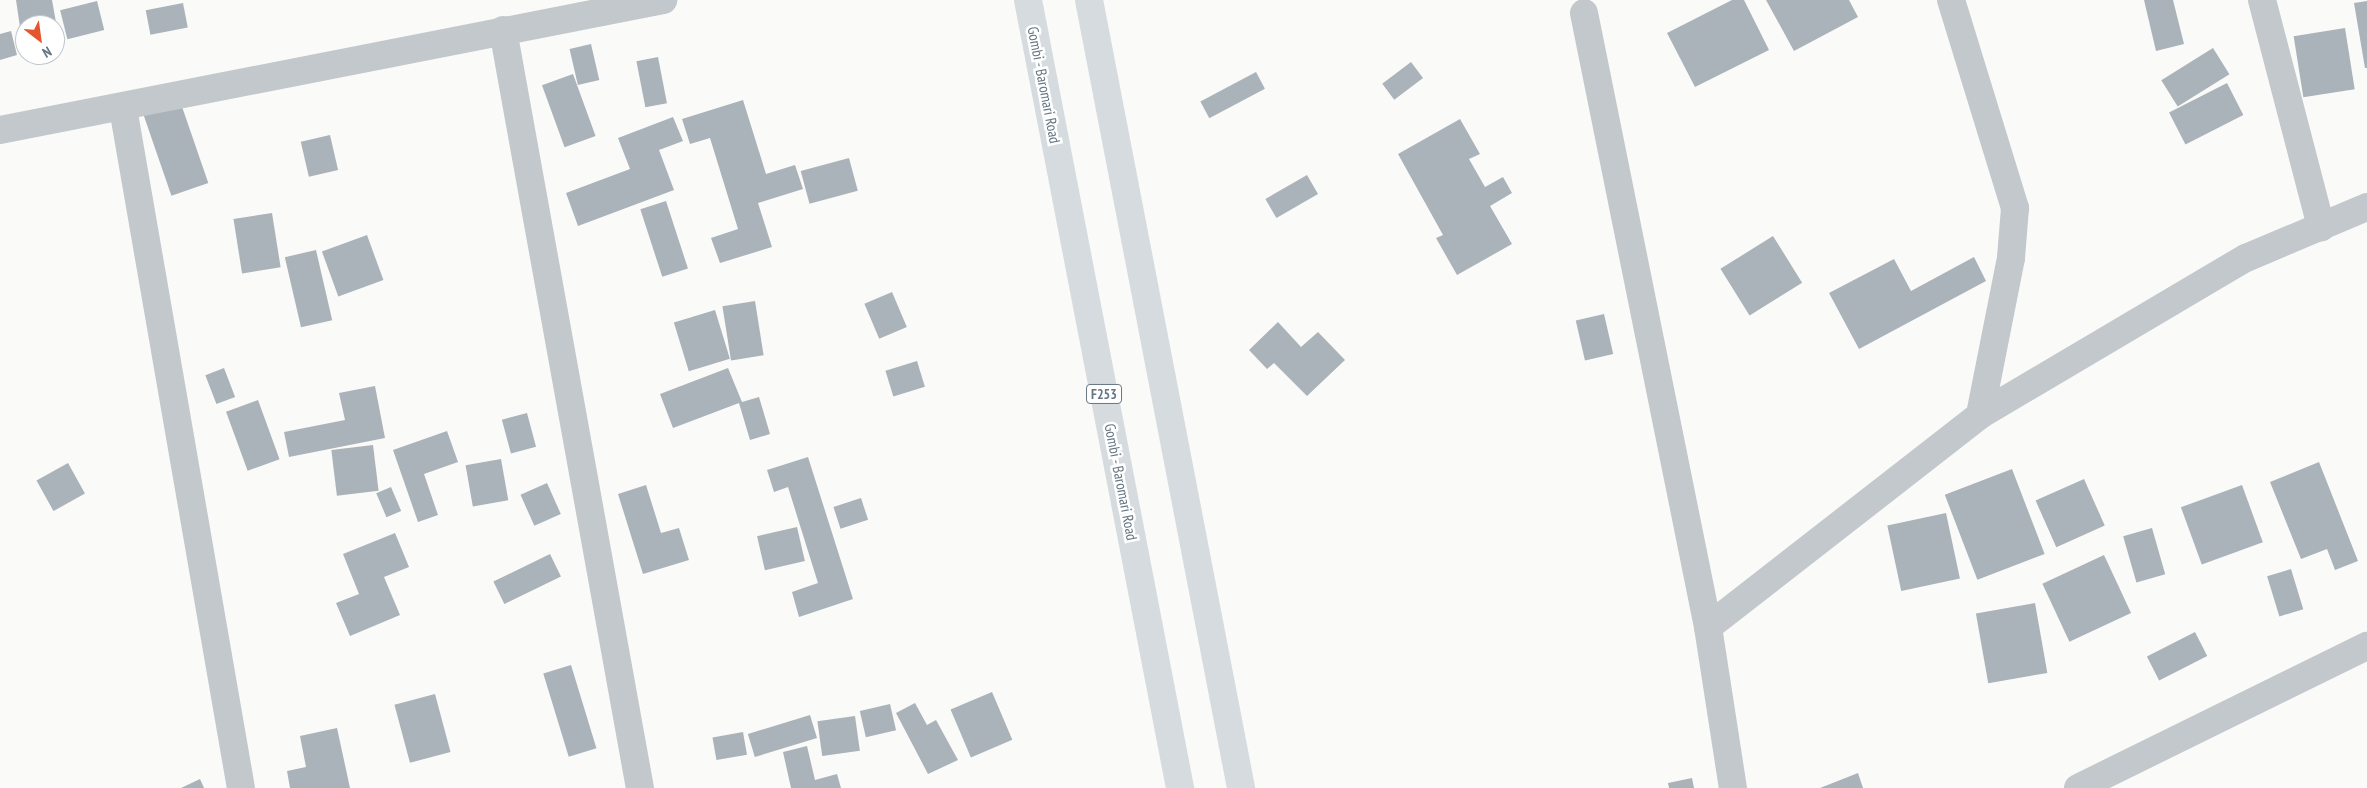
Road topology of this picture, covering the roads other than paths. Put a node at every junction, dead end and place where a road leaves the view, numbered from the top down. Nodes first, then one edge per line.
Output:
1 (663, 0) edge
2 (1028, 0) edge
3 (1089, 0) edge
4 (1952, 0) edge
5 (2262, 0) edge
6 (1584, 13) dead end
7 (503, 30) junction
8 (122, 108) junction
9 (0, 130) edge
10 (2367, 207) edge
11 (2321, 227) junction
12 (1980, 415) junction
13 (1708, 627) junction
14 (2367, 646) edge
15 (2118, 779) edge
16 (242, 788) edge
17 (640, 788) edge
18 (1180, 788) edge
19 (1241, 788) edge
20 (1732, 788) edge
21 (2078, 788) edge

1 - 7 street
2 - 18 main road, Gombi - Baromari Road / F253
3 - 19 main road
4 - 12 street
5 - 11 street
6 - 13 street
7 - 8 street
7 - 17 street
8 - 9 street
8 - 16 street
10 - 11 street
11 - 12 street
12 - 13 street
13 - 20 street
14 - 15 street
15 - 21 street

